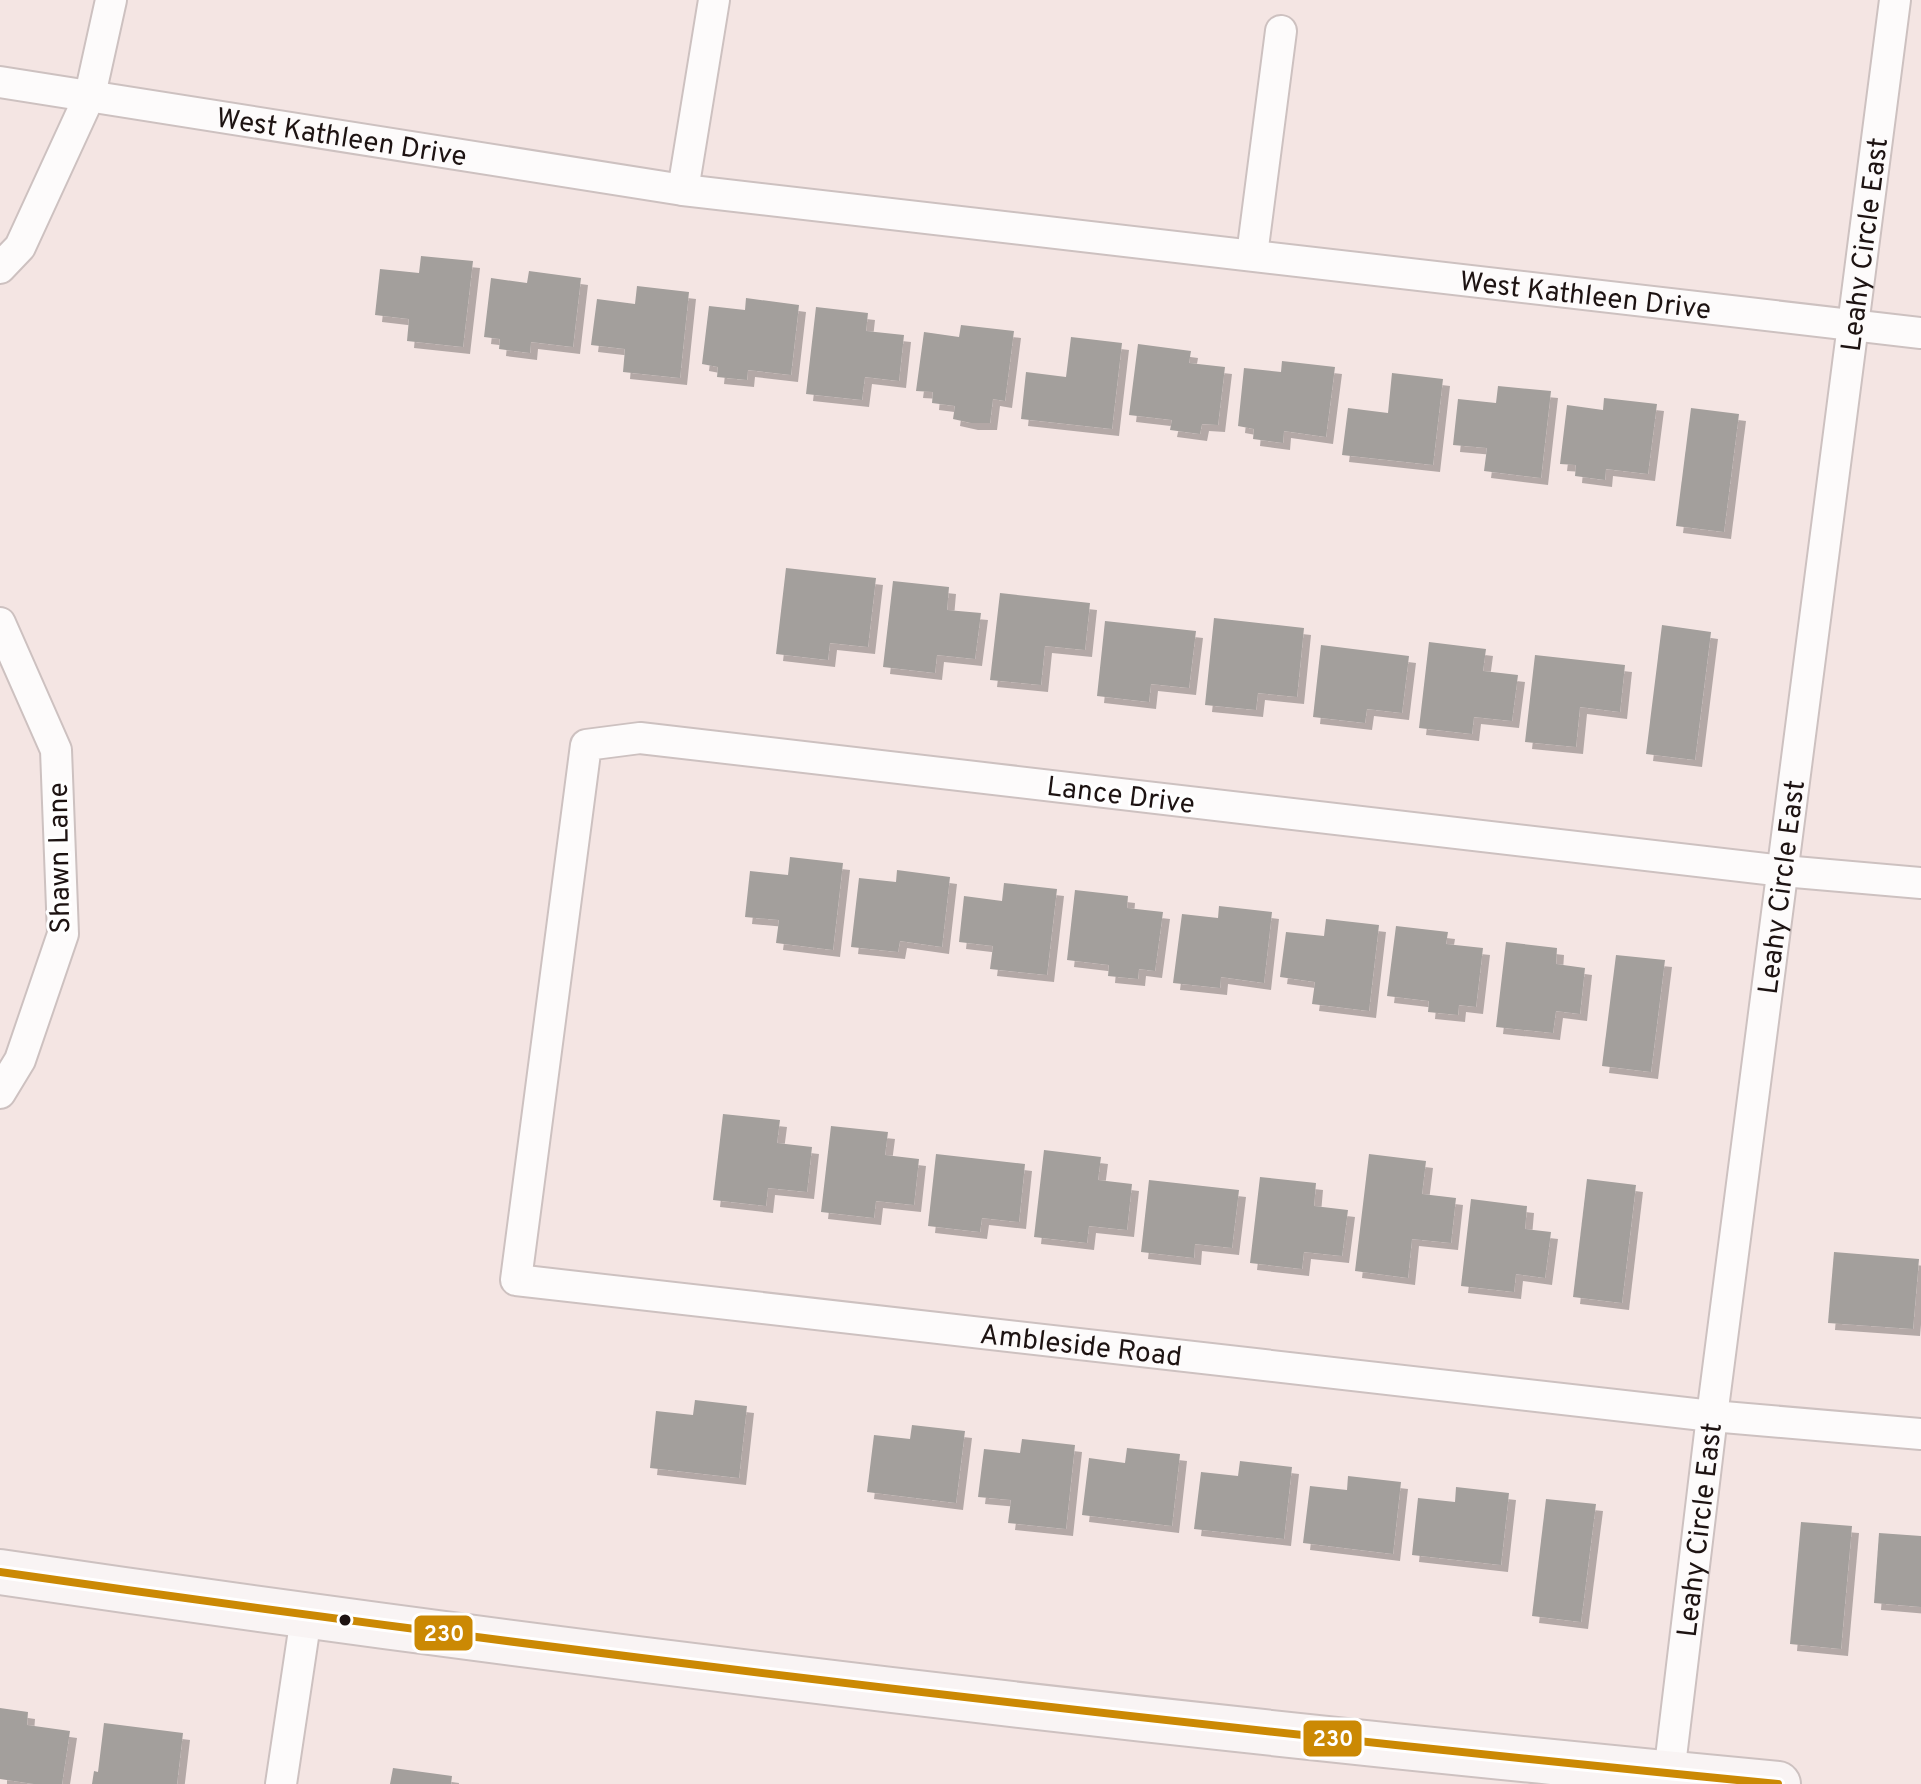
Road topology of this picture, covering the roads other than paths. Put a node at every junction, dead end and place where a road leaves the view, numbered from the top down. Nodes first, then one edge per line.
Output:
1 (111, 0) edge
2 (714, 0) edge
3 (1895, 0) edge
4 (1281, 31) dead end
5 (0, 82) edge
6 (90, 95) junction
7 (683, 190) junction
8 (1252, 255) junction
9 (0, 268) edge
10 (1853, 327) junction
11 (1921, 333) edge
12 (0, 623) edge
13 (1783, 871) junction
14 (1921, 883) edge
15 (552, 1008) joint
16 (0, 1093) edge
17 (1712, 1416) junction
18 (1921, 1434) edge
19 (0, 1572) edge
20 (306, 1617) junction
21 (1669, 1774) junction
22 (281, 1784) edge
23 (1778, 1784) edge

1 - 6 street
2 - 7 street
3 - 10 street, Leahy Circle East
4 - 8 street
5 - 6 street, West Kathleen Drive
6 - 7 street, West Kathleen Drive
6 - 9 street
7 - 8 street, West Kathleen Drive
8 - 10 street, West Kathleen Drive
10 - 11 street, West Kathleen Drive
10 - 13 street, Leahy Circle East
12 - 16 street, Shawn Lane
13 - 14 street, Lance Drive
13 - 15 street, Lance Drive
13 - 17 street, Leahy Circle East
15 - 17 street, Ambleside Road
17 - 18 street, Ambleside Road
17 - 21 street, Leahy Circle East
19 - 20 main road
20 - 21 main road
20 - 22 street
21 - 23 main road

